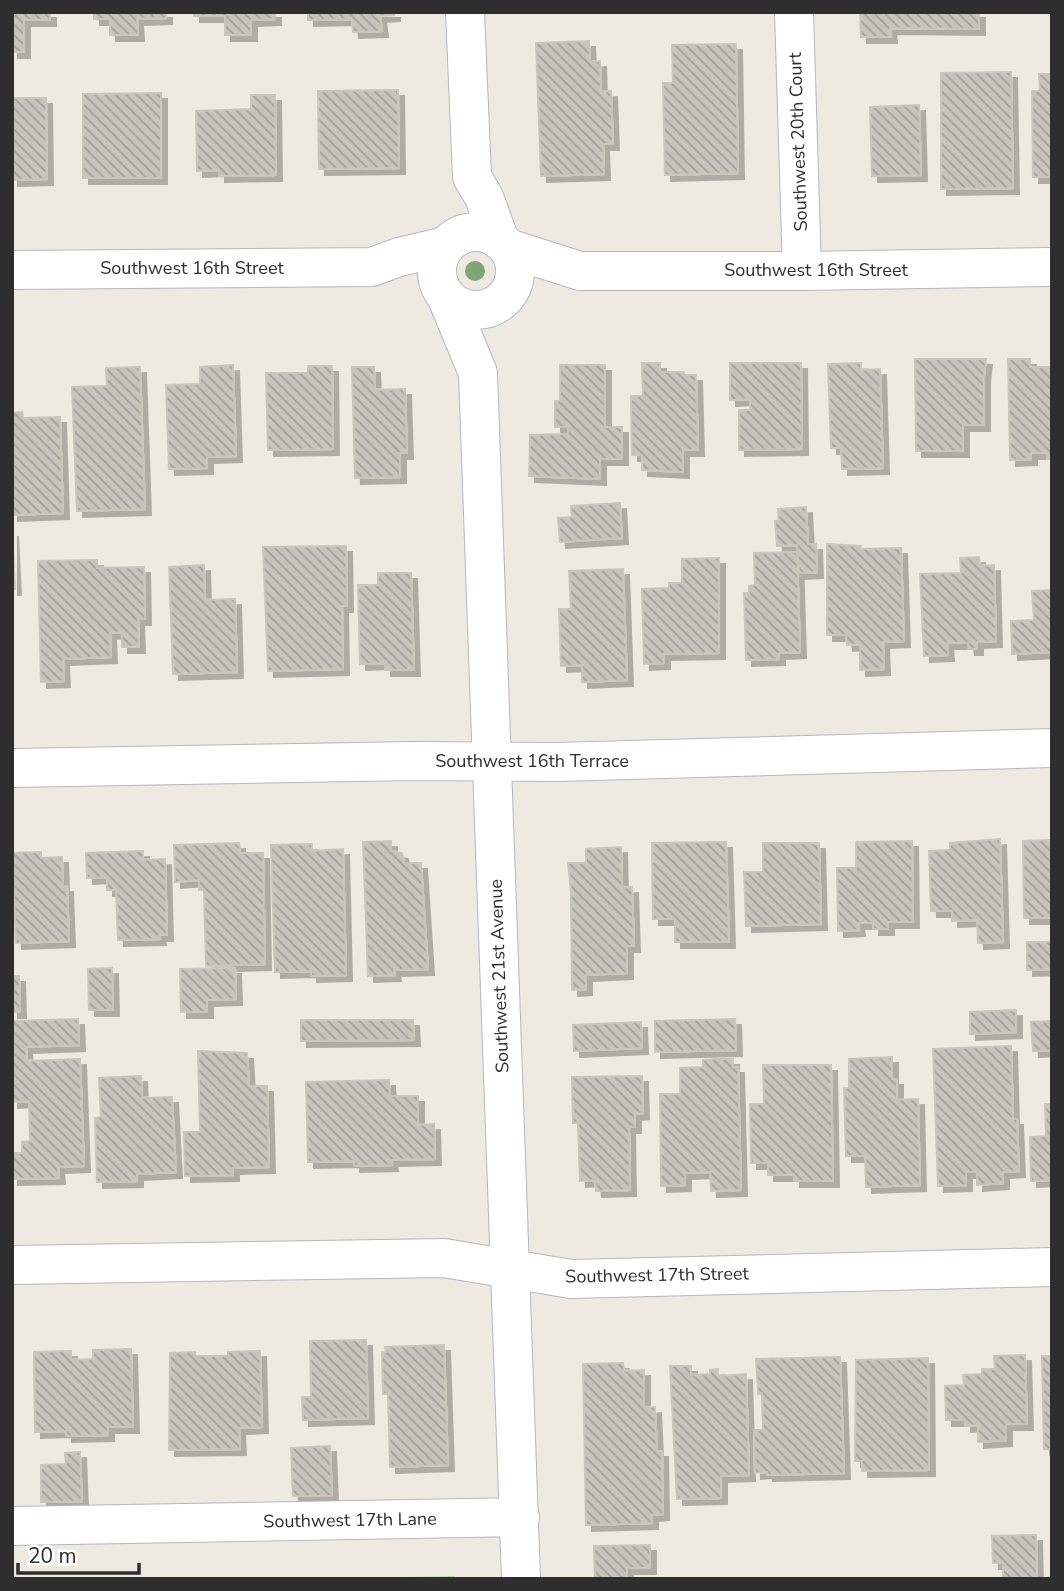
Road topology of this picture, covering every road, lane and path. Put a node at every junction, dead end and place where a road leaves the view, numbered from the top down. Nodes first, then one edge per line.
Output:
1 (465, 12) edge
2 (794, 12) edge
3 (472, 177) junction
4 (449, 243) junction
5 (504, 244) junction
6 (372, 267) junction
7 (1052, 267) edge
8 (12, 270) edge
9 (580, 271) junction
10 (802, 271) junction
11 (445, 294) junction
12 (506, 296) junction
13 (478, 373) junction
14 (1052, 748) edge
15 (491, 762) junction
16 (12, 768) edge
17 (12, 1265) edge
18 (1052, 1267) edge
19 (511, 1269) junction
20 (520, 1517) junction
21 (12, 1526) edge
22 (521, 1579) edge

1 - 3 street
2 - 10 street, Southwest 20th Court
3 - 4 street
3 - 5 street
4 - 5 street
4 - 6 street, Southwest 16th Street
4 - 11 street
5 - 9 street, Southwest 16th Street
5 - 12 street
6 - 8 street, Southwest 16th Street
6 - 11 street, Southwest 16th Street
7 - 10 street, Southwest 16th Street
9 - 10 street, Southwest 16th Street
9 - 12 street, Southwest 16th Street
11 - 12 street
11 - 13 street, Southwest 21st Avenue
12 - 13 street, Southwest 21st Avenue
13 - 15 street, Southwest 21st Avenue
14 - 15 street, Southwest 16th Terrace
15 - 16 street, Southwest 16th Terrace
15 - 19 street, Southwest 21st Avenue
17 - 19 street, Southwest 17th Street
18 - 19 street, Southwest 17th Street
19 - 20 street, Southwest 21st Avenue
20 - 21 street, Southwest 17th Lane
20 - 22 street, Southwest 21st Avenue

